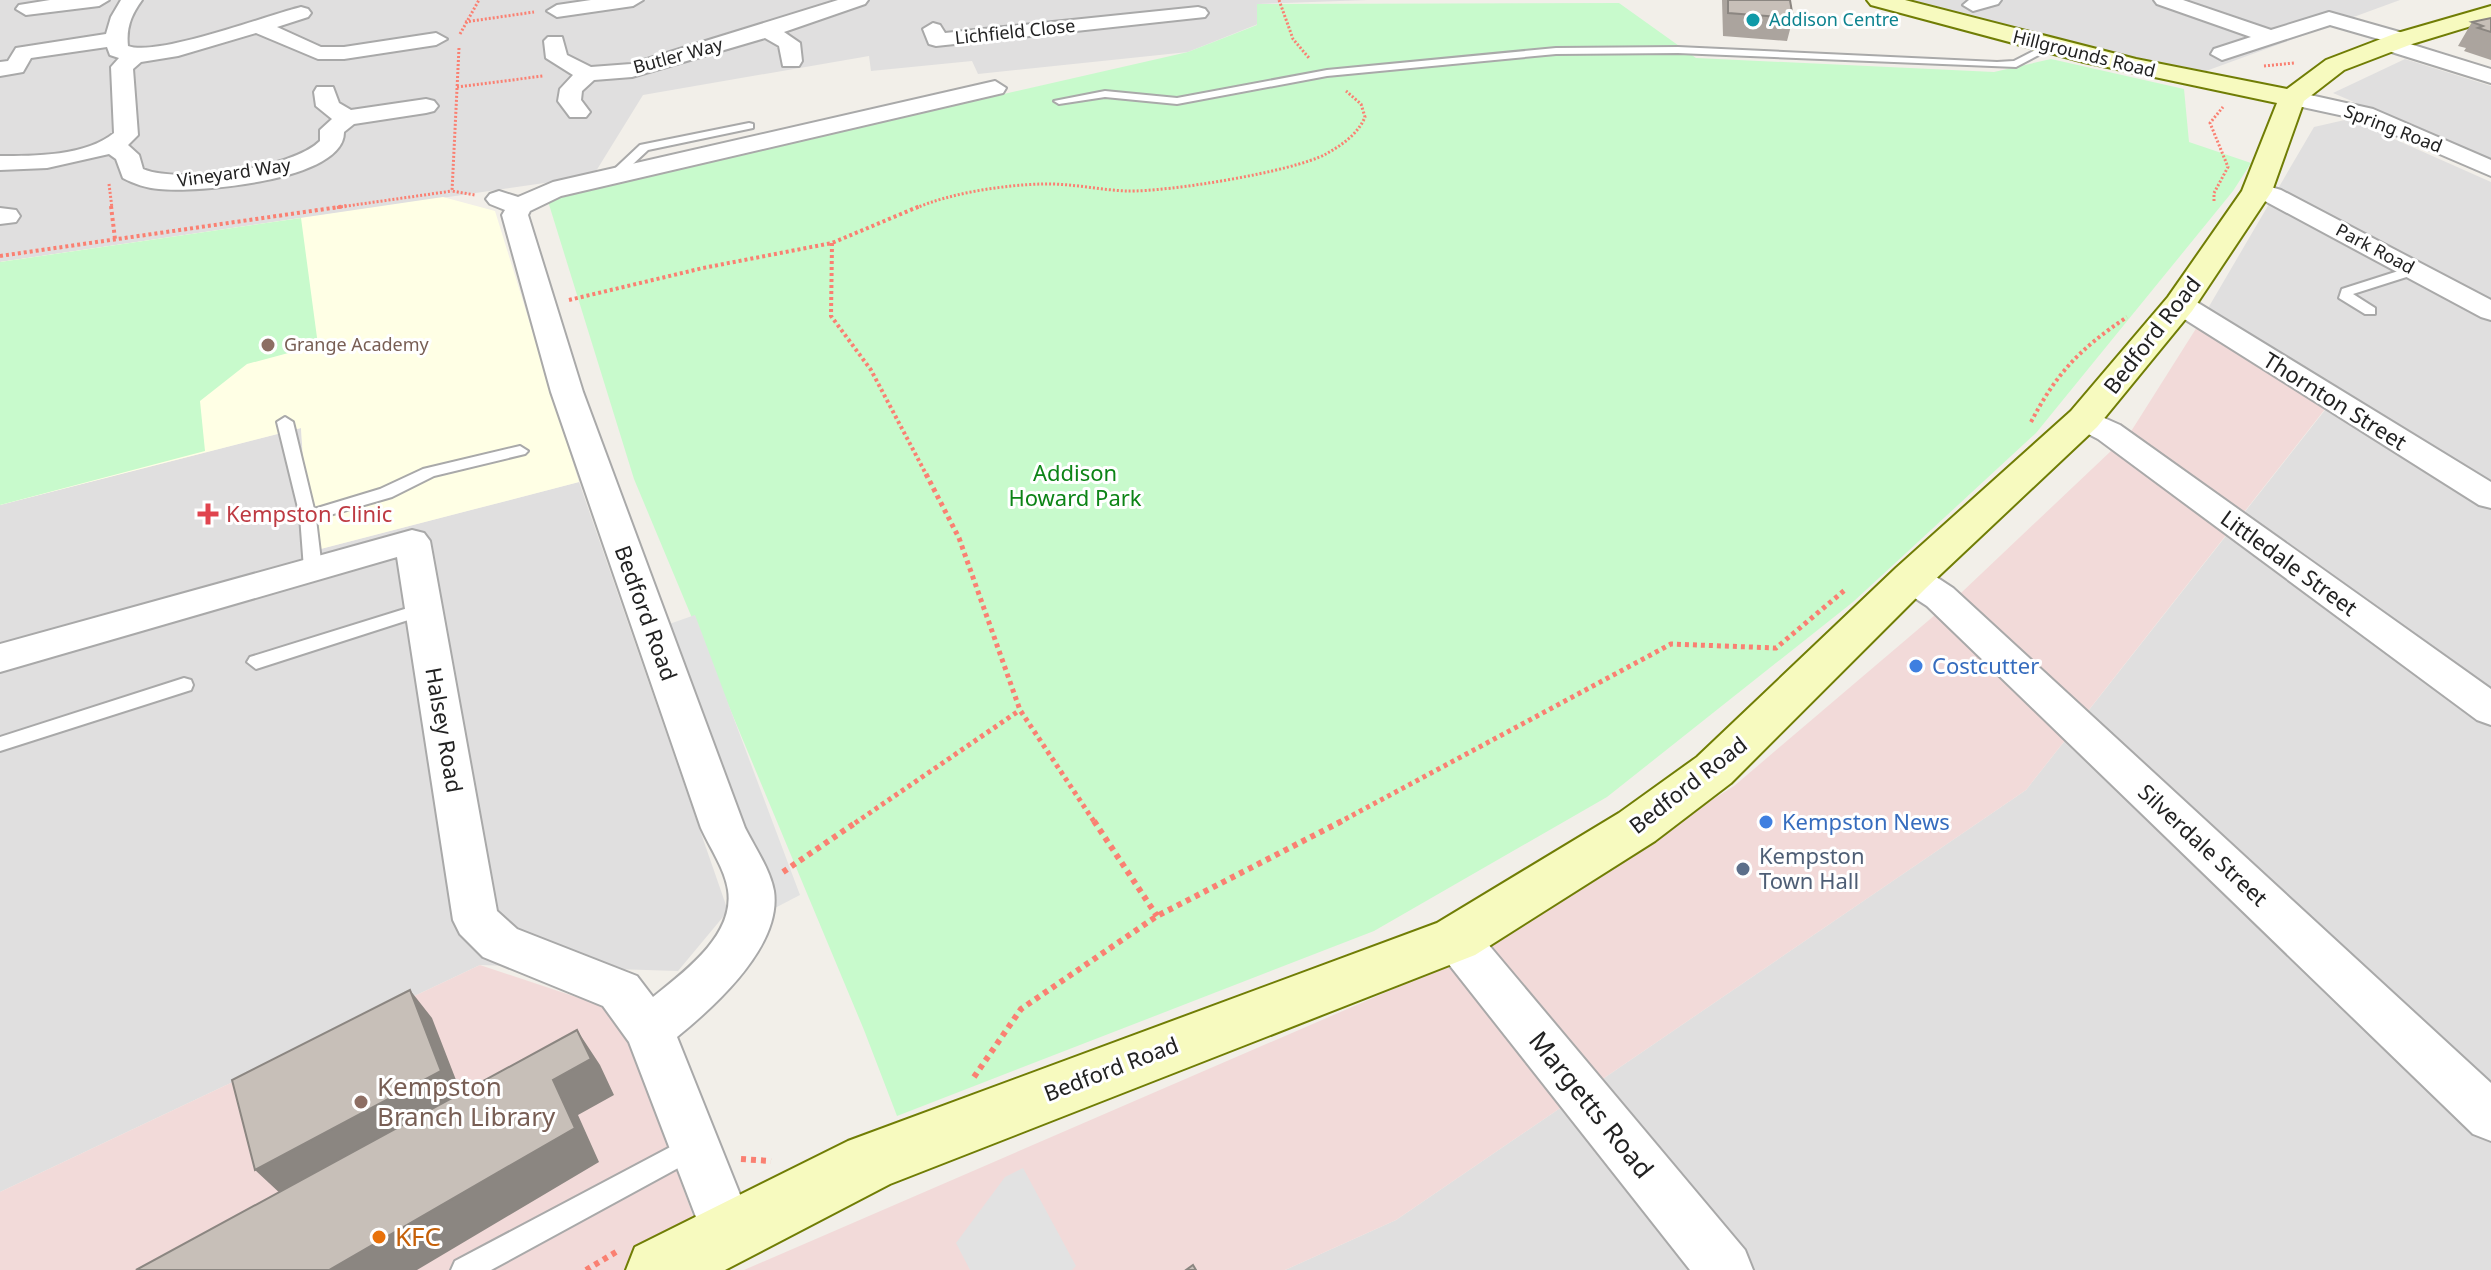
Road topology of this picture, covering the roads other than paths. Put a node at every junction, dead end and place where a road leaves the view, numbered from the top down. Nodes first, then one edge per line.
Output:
1 (99, 0) edge
2 (132, 0) edge
3 (633, 0) edge
4 (858, 0) edge
5 (1093, 0) edge
6 (1879, 0) edge
7 (2164, 0) edge
8 (22, 5) edge
9 (2364, 5) dead end
10 (557, 11) road end
11 (301, 13) dead end
12 (1198, 13) dead end
13 (2491, 13) edge
14 (2329, 18) junction
15 (1105, 23) junction
16 (258, 26) junction
17 (933, 29) dead end
18 (767, 31) junction
19 (2270, 37) junction
20 (115, 39) junction
21 (436, 39) dead end
22 (555, 41) dead end
23 (2397, 41) junction
24 (2049, 47) junction
25 (2222, 54) dead end
26 (134, 56) junction
27 (791, 61) dead end
28 (0, 69) edge
29 (588, 74) junction
30 (2491, 76) edge
31 (995, 88) dead end
32 (325, 92) dead end
33 (2292, 98) junction
34 (1059, 101) dead end
35 (426, 106) dead end
36 (578, 112) dead end
37 (347, 118) junction
38 (749, 126) dead end
39 (112, 146) junction
40 (11, 164) edge
41 (2491, 169) edge
42 (613, 176) junction
43 (0, 183) edge
44 (2257, 191) junction
45 (2414, 270) junction
46 (2180, 304) junction
47 (2370, 311) dead end
48 (2491, 311) edge
49 (2084, 419) junction
50 (285, 422) dead end
51 (520, 451) dead end
52 (2491, 497) edge
53 (308, 516) junction
54 (313, 569) junction
55 (1911, 578) junction
56 (424, 609) junction
57 (0, 658) edge
58 (256, 662) dead end
59 (184, 685) dead end
60 (2491, 710) edge
61 (0, 744) edge
62 (1456, 939) junction
63 (649, 1030) junction
64 (2491, 1117) edge
65 (712, 1153) junction
66 (728, 1232) junction
67 (464, 1270) edge
68 (658, 1270) edge
69 (1725, 1270) edge

1 - 8 street
2 - 20 street
3 - 10 street
4 - 18 street, Butler Way
5 - 15 street, Lichfield Close
6 - 24 main road, Hillgrounds Road
7 - 19 street
9 - 14 street
11 - 16 street
12 - 15 street, Lichfield Close
13 - 23 main road
14 - 19 street
14 - 23 street
15 - 17 street, Lichfield Close
16 - 21 street
16 - 26 street
18 - 27 street
18 - 29 street, Butler Way
19 - 25 street
20 - 26 street
20 - 28 street
22 - 29 street
23 - 30 street
23 - 33 main road
24 - 33 main road, Hillgrounds Road
24 - 34 lane
26 - 39 street
29 - 36 street
31 - 42 street
32 - 37 street
33 - 41 street, Spring Road
33 - 44 main road, Bedford Road
35 - 37 street
37 - 39 street, Vineyard Way
38 - 42 lane
39 - 40 street
40 - 43 street
42 - 63 street, Bedford Road
44 - 45 street, Park Road
44 - 46 main road, Bedford Road
45 - 47 lane
45 - 48 street, Park Road
46 - 49 main road, Bedford Road
46 - 52 street, Thornton Street
49 - 55 main road, Bedford Road
49 - 60 street, Littledale Street
50 - 53 lane
51 - 53 lane
53 - 54 lane
54 - 56 street, Halsey Road
54 - 57 street, Halsey Road
55 - 62 main road, Bedford Road
55 - 64 street, Silverdale Street
56 - 58 lane
56 - 63 street, Halsey Road
59 - 61 lane
62 - 66 main road, Bedford Road
62 - 69 street, Margetts Road
63 - 65 street, Halsey Road
65 - 66 street, Halsey Road
65 - 67 lane
66 - 68 main road, Bedford Road

